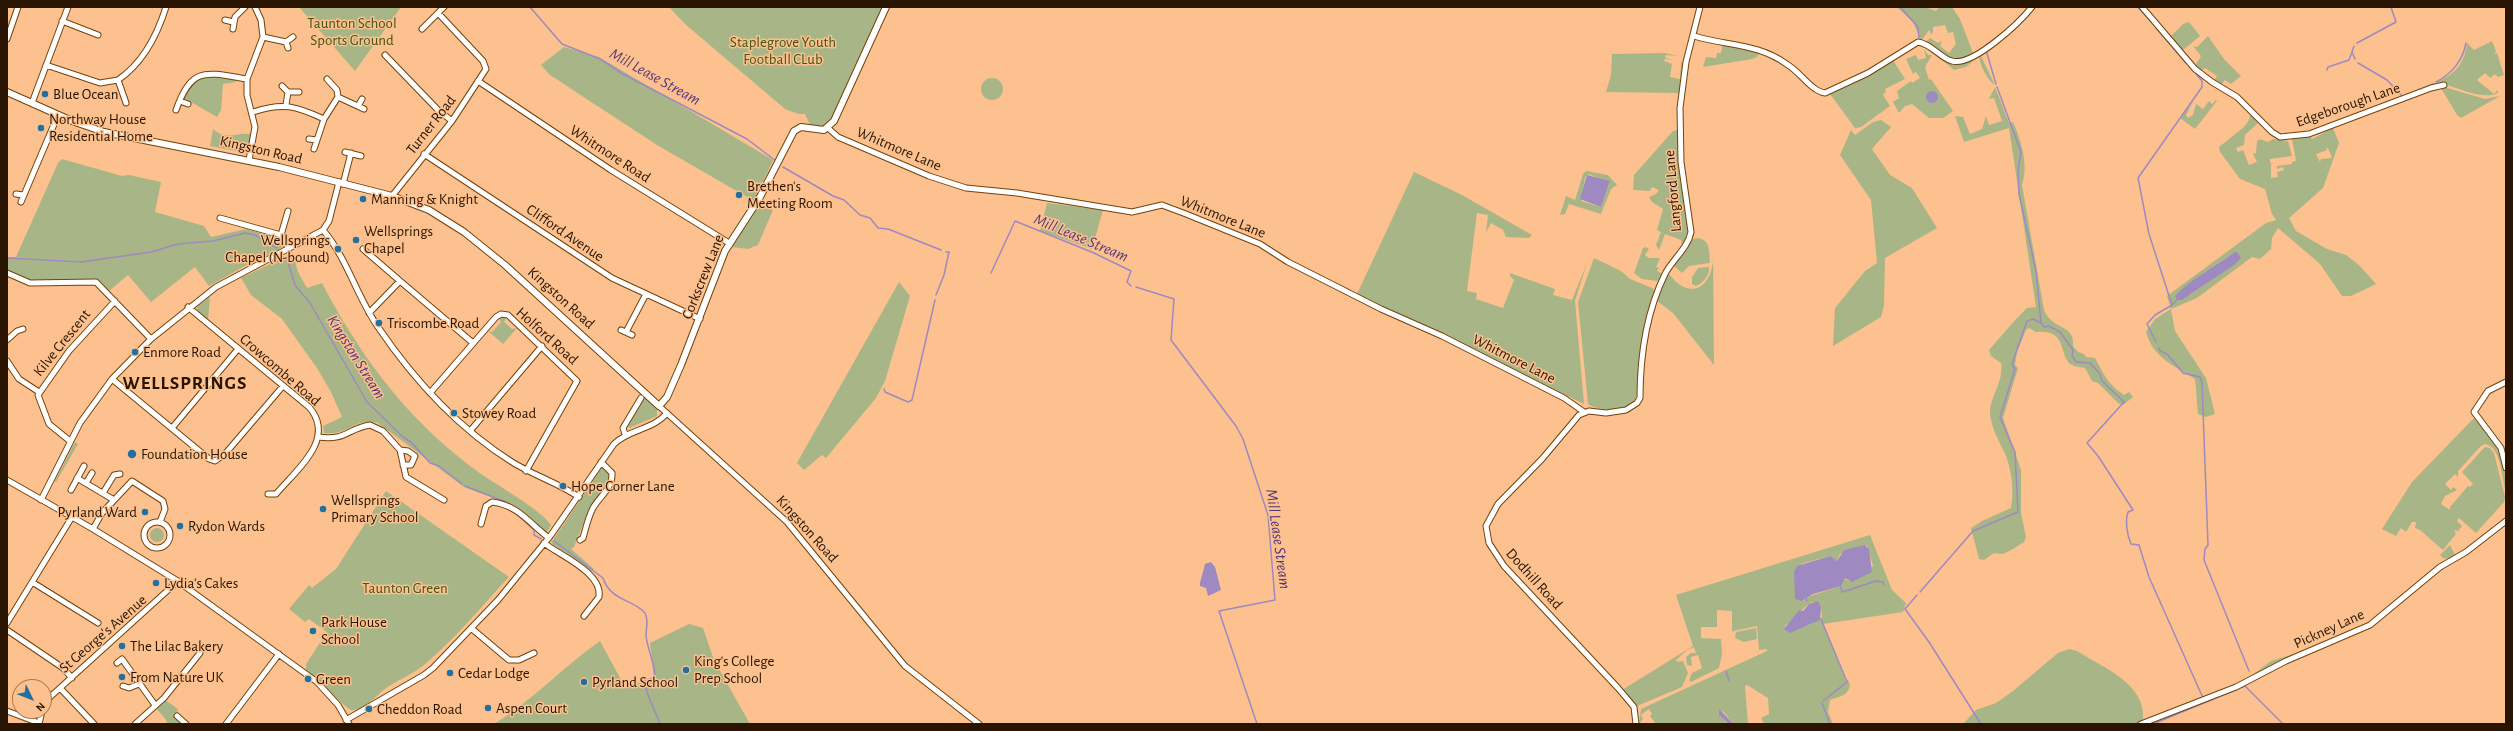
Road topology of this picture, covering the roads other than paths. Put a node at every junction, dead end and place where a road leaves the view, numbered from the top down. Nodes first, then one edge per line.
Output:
1 (18, 7) edge
2 (68, 7) edge
3 (165, 7) edge
4 (245, 7) edge
5 (255, 7) edge
6 (444, 7) edge
7 (886, 7) edge
8 (1700, 7) edge
9 (2032, 7) edge
10 (2142, 7) edge
11 (438, 13) junction
12 (225, 20) dead end
13 (62, 21) junction
14 (233, 22) junction
15 (233, 29) dead end
16 (422, 29) dead end
17 (8, 32) edge
18 (98, 35) dead end
19 (1694, 36) junction
20 (263, 37) junction
21 (293, 37) dead end
22 (7, 39) edge
23 (286, 42) junction
24 (288, 48) dead end
25 (385, 55) dead end
26 (46, 65) junction
27 (247, 79) junction
28 (327, 79) dead end
29 (118, 80) junction
30 (478, 81) junction
31 (2444, 85) dead end
32 (282, 86) dead end
33 (7, 92) edge
34 (288, 92) junction
35 (299, 92) dead end
36 (338, 97) junction
37 (362, 99) dead end
38 (180, 101) junction
39 (32, 103) junction
40 (126, 103) dead end
41 (188, 104) dead end
42 (286, 105) junction
43 (358, 106) junction
44 (364, 109) dead end
45 (176, 110) dead end
46 (253, 112) junction
47 (58, 115) junction
48 (324, 119) junction
49 (452, 121) junction
50 (828, 128) junction
51 (309, 139) dead end
52 (316, 140) junction
53 (314, 149) dead end
54 (345, 152) dead end
55 (352, 154) junction
56 (424, 154) junction
57 (361, 156) dead end
58 (249, 160) junction
59 (341, 183) junction
60 (16, 194) dead end
61 (23, 195) junction
62 (392, 196) junction
63 (21, 202) dead end
64 (288, 211) dead end
65 (220, 218) dead end
66 (235, 222) junction
67 (233, 228) dead end
68 (323, 230) junction
69 (281, 235) junction
70 (729, 243) junction
71 (289, 249) junction
72 (363, 249) dead end
73 (7, 273) edge
74 (400, 280) junction
75 (646, 294) junction
76 (115, 301) junction
77 (188, 307) junction
78 (369, 313) junction
79 (700, 319) junction
80 (14, 325) dead end
81 (23, 329) dead end
82 (17, 331) junction
83 (632, 335) dead end
84 (151, 339) junction
85 (7, 340) edge
86 (473, 343) junction
87 (542, 346) junction
88 (238, 349) junction
89 (7, 361) edge
90 (112, 380) junction
91 (2506, 382) edge
92 (283, 386) junction
93 (40, 392) junction
94 (430, 393) junction
95 (641, 398) dead end
96 (659, 406) junction
97 (1584, 412) junction
98 (667, 413) junction
99 (172, 428) junction
100 (470, 431) junction
101 (625, 434) junction
102 (318, 437) junction
103 (70, 441) junction
104 (400, 450) junction
105 (601, 462) junction
106 (403, 465) junction
107 (84, 466) dead end
108 (2506, 468) edge
109 (526, 470) junction
110 (92, 473) dead end
111 (120, 474) dead end
112 (78, 478) junction
113 (7, 480) edge
114 (86, 483) junction
115 (70, 490) dead end
116 (103, 493) junction
117 (268, 494) dead end
118 (579, 497) junction
119 (41, 500) junction
120 (114, 500) junction
121 (444, 500) dead end
122 (72, 516) junction
123 (160, 522) junction
124 (481, 524) dead end
125 (2505, 524) edge
126 (93, 529) junction
127 (549, 538) junction
128 (583, 539) dead end
129 (544, 543) junction
130 (178, 581) junction
131 (32, 582) junction
132 (584, 616) dead end
133 (7, 623) edge
134 (98, 623) dead end
135 (471, 628) junction
136 (7, 630) edge
137 (200, 653) dead end
138 (534, 653) dead end
139 (279, 654) junction
140 (196, 658) junction
141 (120, 661) dead end
142 (202, 662) dead end
143 (72, 678) junction
144 (139, 684) junction
145 (123, 686) dead end
146 (60, 688) junction
147 (52, 695) edge
148 (155, 705) junction
149 (7, 711) edge
150 (177, 716) dead end
151 (348, 722) edge
152 (39, 723) edge
153 (94, 724) edge
154 (135, 724) edge
155 (186, 724) edge
156 (226, 724) edge
157 (979, 724) edge
158 (1636, 724) edge
159 (2141, 724) edge

1 - 17 street
2 - 13 street
3 - 29 street
4 - 14 street
5 - 20 street
6 - 11 street
7 - 50 street
8 - 19 street, Langford Lane
9 - 19 street
10 - 31 street, Edgeborough Lane
11 - 16 street
11 - 30 street, Turner Road
12 - 14 street
13 - 18 street
13 - 26 street
14 - 15 street
17 - 22 street
19 - 97 street, Langford Lane
20 - 23 street
20 - 27 street
21 - 23 street
23 - 24 street
25 - 49 street
26 - 29 street
26 - 39 street
27 - 38 street
27 - 46 street
28 - 36 street
29 - 40 street
30 - 49 street, Turner Road
30 - 70 street, Whitmore Road
32 - 34 street
33 - 39 street, Kingston Road
34 - 35 street
34 - 42 street
36 - 43 street
36 - 48 street
37 - 43 street
38 - 41 street
38 - 45 street
39 - 47 street, Kingston Road
42 - 46 street
42 - 48 street
43 - 44 street
46 - 58 street
47 - 58 street, Kingston Road
47 - 61 street
48 - 52 street
49 - 56 street, Turner Road
50 - 70 street, Corkscrew Lane
50 - 97 street, Whitmore Lane
51 - 52 street
52 - 53 street
54 - 55 street
55 - 57 street
55 - 59 street
56 - 62 street, Turner Road
56 - 75 street, Clifford Avenue
58 - 59 street, Kingston Road
59 - 62 street, Kingston Road
59 - 68 street
60 - 61 street
61 - 63 street
62 - 96 street, Kingston Road
64 - 69 street
65 - 66 street
66 - 67 street
66 - 69 street
68 - 71 street
68 - 78 street
69 - 71 street
70 - 79 street, Corkscrew Lane
71 - 77 street
72 - 74 street
73 - 76 street
74 - 78 street
74 - 86 street
75 - 79 street, Clifford Avenue
75 - 83 street
76 - 84 street
76 - 93 street, Kilve Crescent
77 - 84 street
77 - 88 street, Crowcombe Road
78 - 94 street
79 - 96 street, Corkscrew Lane
80 - 82 street
81 - 82 street
82 - 85 street
84 - 90 street
86 - 87 street, Holford Road
86 - 94 street, Holford Road
87 - 100 street
87 - 109 street, Holford Road
88 - 92 street, Crowcombe Road
88 - 99 street
89 - 93 street
90 - 99 street
90 - 103 street
91 - 108 street
92 - 99 street
92 - 102 street, Crowcombe Road
93 - 103 street, Kilve Crescent
94 - 100 street
95 - 101 street
96 - 98 street, Kingston Road
97 - 158 street, Dodhill Road
98 - 101 street
98 - 157 street, Kingston Road
100 - 109 street
101 - 105 street
102 - 104 street
102 - 117 street
103 - 119 street
104 - 106 street
104 - 106 street
105 - 118 street
105 - 128 street
106 - 121 street
107 - 112 street
109 - 118 street
110 - 114 street
111 - 116 street
112 - 114 street
112 - 115 street
113 - 119 street
114 - 116 street
116 - 120 street
118 - 127 street
119 - 122 street
120 - 123 street
120 - 126 street
122 - 126 street
122 - 131 street
123 - 123 street
124 - 127 street
125 - 159 street, Pickney Lane
126 - 130 street
127 - 129 street
129 - 132 street
129 - 135 street
130 - 139 street
130 - 143 street, St George's Avenue
131 - 133 street
131 - 134 street
135 - 138 street
135 - 151 street
136 - 143 street
137 - 140 street
139 - 151 street
139 - 156 street
140 - 142 street
140 - 148 street
141 - 144 street
143 - 146 street, St George's Avenue
144 - 145 street
144 - 148 street
146 - 147 street, St George's Avenue
146 - 153 street
148 - 154 street
149 - 152 street
150 - 155 street

